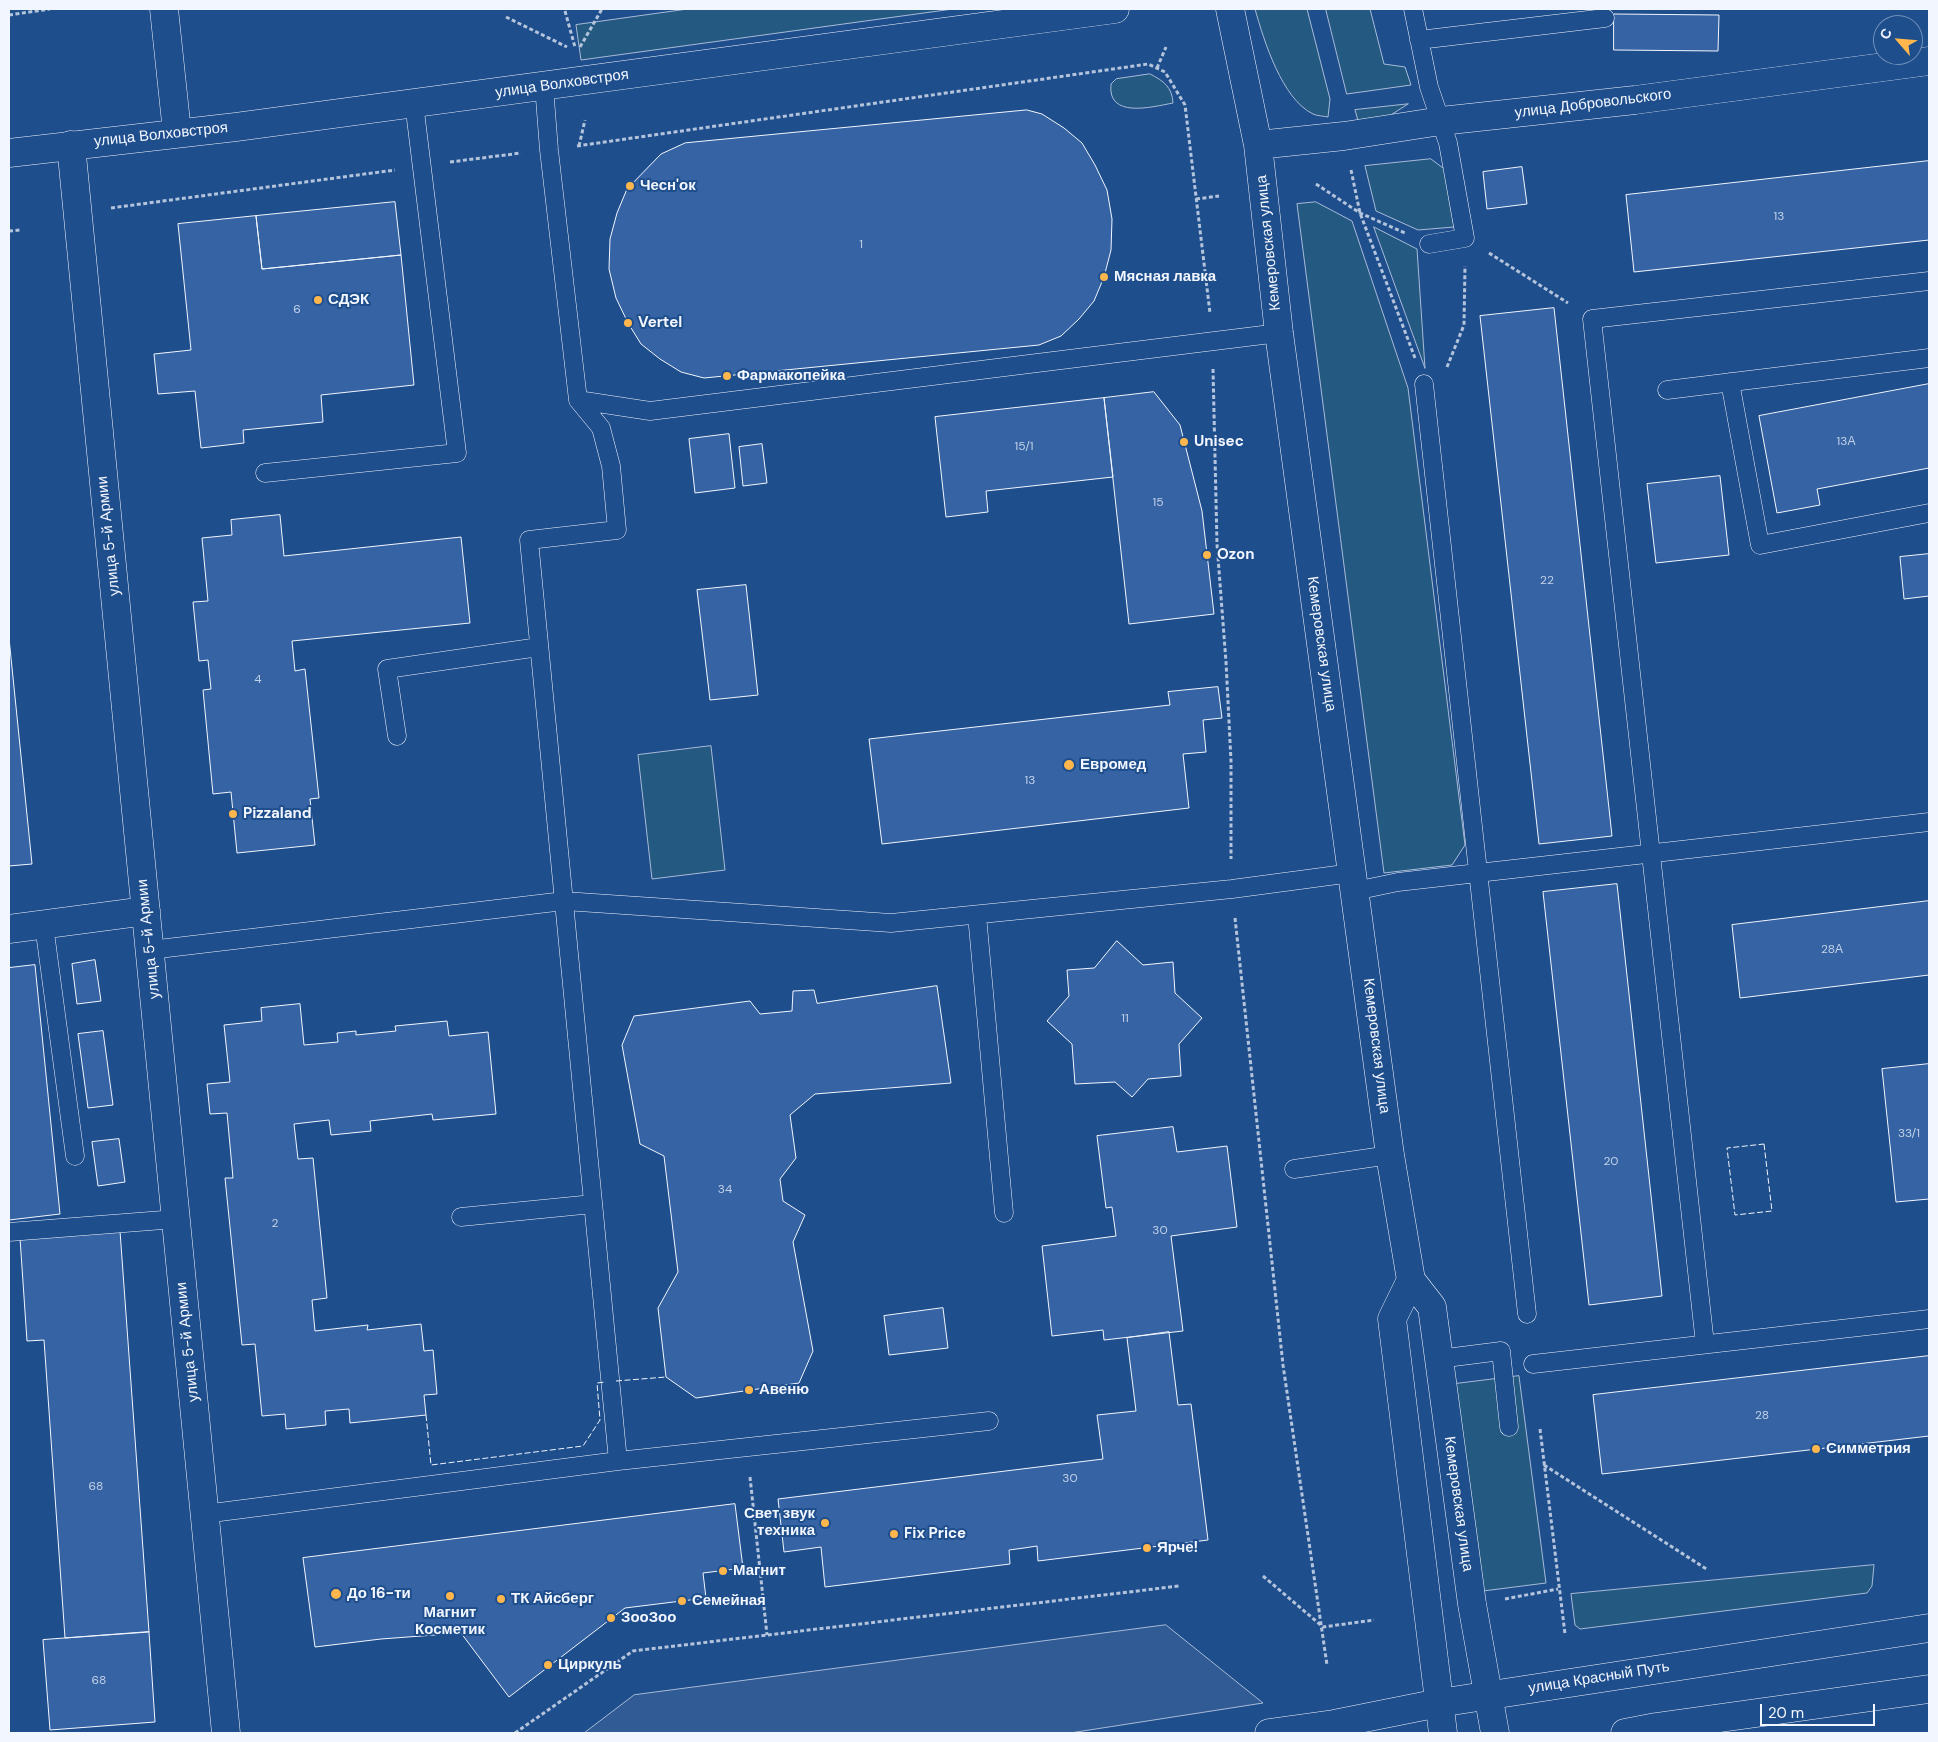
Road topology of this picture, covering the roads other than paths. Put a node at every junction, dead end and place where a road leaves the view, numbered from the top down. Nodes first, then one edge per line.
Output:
1 (164, 9) edge
2 (1116, 9) edge
3 (1230, 9) edge
4 (1413, 9) edge
5 (1605, 18) dead end
6 (1419, 40) junction
7 (1929, 61) edge
8 (544, 86) junction
9 (414, 103) junction
10 (1442, 121) junction
11 (177, 132) junction
12 (71, 145) junction
13 (1258, 145) junction
14 (9, 153) edge
15 (1429, 244) road end
16 (1929, 281) edge
17 (1279, 333) junction
18 (1929, 358) edge
19 (1730, 382) junction
20 (1424, 384) road end
21 (1667, 390) dead end
22 (578, 400) junction
23 (265, 473) dead end
24 (1929, 513) edge
25 (539, 647) junction
26 (397, 736) dead end
27 (1929, 822) edge
28 (1650, 853) junction
29 (1478, 872) junction
30 (1354, 882) junction
31 (564, 900) junction
32 (146, 911) junction
33 (977, 915) junction
34 (44, 925) junction
35 (9, 929) edge
36 (150, 950) junction
37 (1390, 1155) junction
38 (74, 1156) dead end
39 (1294, 1169) dead end
40 (593, 1204) junction
41 (1004, 1213) dead end
42 (461, 1217) dead end
43 (176, 1219) junction
44 (9, 1232) edge
45 (1410, 1280) junction
46 (1527, 1314) dead end
47 (1929, 1319) edge
48 (1705, 1344) junction
49 (1438, 1359) junction
50 (1533, 1364) dead end
51 (989, 1421) dead end
52 (1509, 1427) dead end
53 (618, 1461) junction
54 (204, 1514) junction
55 (1929, 1628) edge
56 (1929, 1689) edge
57 (1488, 1696) junction
58 (1439, 1703) junction
59 (226, 1733) edge
60 (1270, 1733) edge
61 (1443, 1733) edge
62 (1495, 1733) edge
63 (1625, 1733) edge

1 - 11 main road
2 - 8 main road, улица Волховстроя
3 - 13 main road, Кемеровская улица
4 - 6 lane
5 - 6 lane
6 - 10 lane
7 - 10 main road, улица Добровольского
8 - 9 main road, улица Волховстроя
8 - 22 lane
9 - 11 main road, улица Волховстроя
9 - 23 lane
10 - 13 main road, улица Добровольского
10 - 15 lane
11 - 12 main road, улица Волховстроя
12 - 14 main road, улица Волховстроя
12 - 32 main road, улица 5-й Армии
13 - 17 main road, Кемеровская улица
16 - 28 lane
17 - 22 lane
17 - 30 main road, Кемеровская улица
18 - 19 lane
19 - 21 lane
19 - 24 lane
20 - 29 lane
22 - 25 lane
25 - 26 lane
25 - 31 lane
27 - 28 lane
28 - 29 lane
28 - 48 lane
29 - 30 lane
29 - 46 lane
30 - 33 lane
30 - 37 main road, Кемеровская улица
31 - 33 lane
31 - 36 lane
31 - 40 lane
32 - 34 main road
32 - 36 main road, улица 5-й Армии
33 - 41 lane
34 - 35 main road
34 - 38 lane
36 - 43 main road, улица 5-й Армии
37 - 39 lane
37 - 45 main road, Кемеровская улица
40 - 42 lane
40 - 53 lane
43 - 44 lane
43 - 54 main road, улица 5-й Армии
45 - 49 main road, Кемеровская улица
45 - 58 main road
47 - 48 lane
48 - 50 lane
49 - 52 lane
49 - 57 main road, Кемеровская улица
51 - 53 lane
53 - 54 lane
54 - 59 main road, улица 5-й Армии
55 - 57 main road, улица Красный Путь
56 - 63 main road
57 - 58 main road, улица Красный Путь
57 - 62 main road, Кемеровская улица
58 - 60 main road, улица Красный Путь
58 - 61 main road

